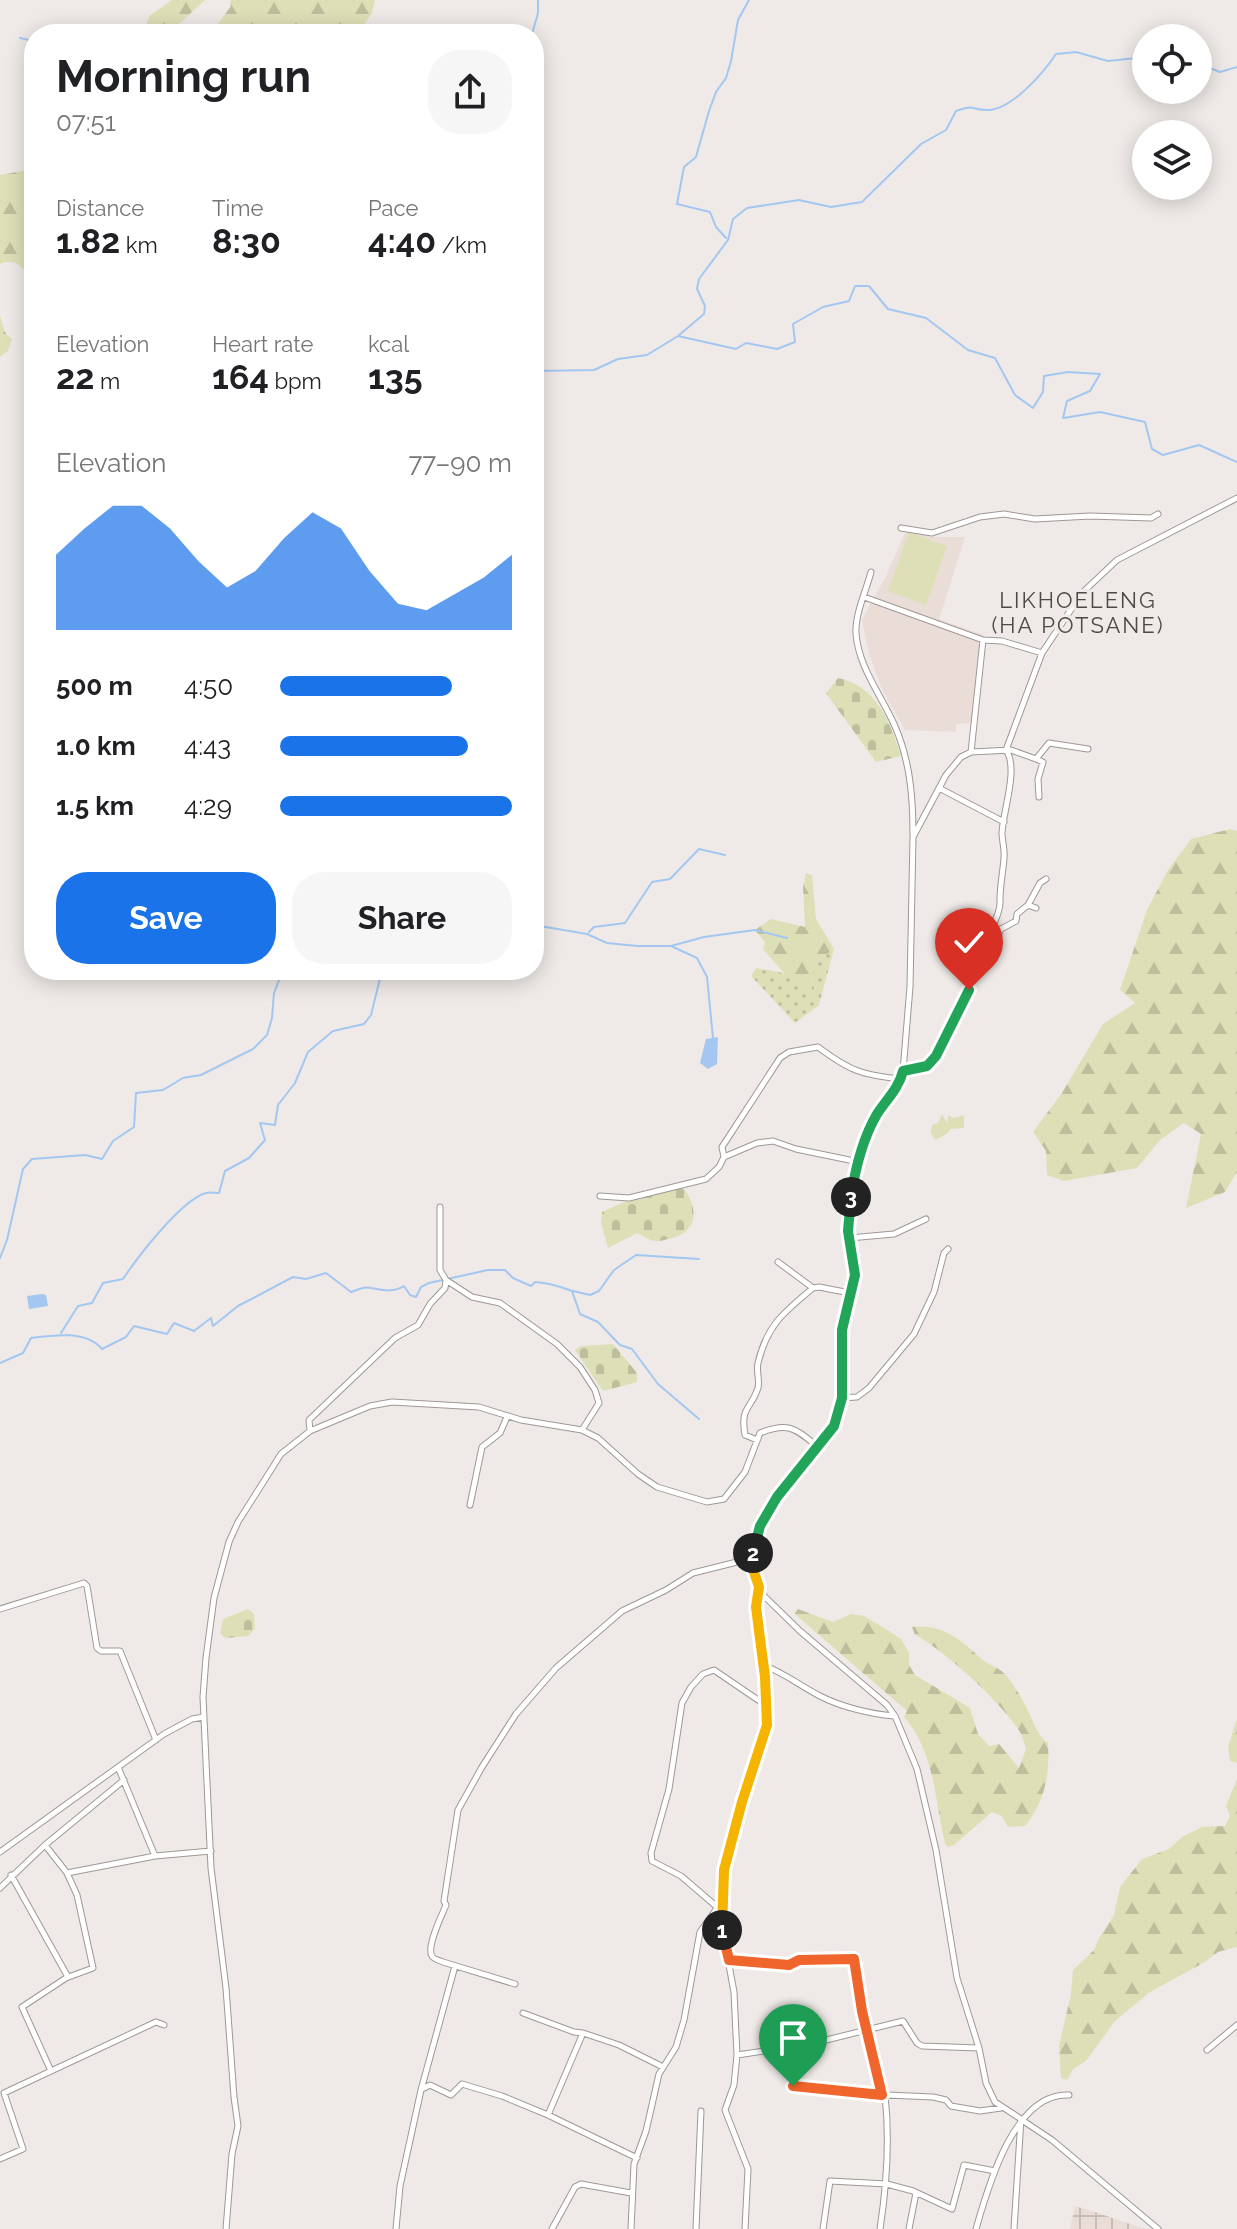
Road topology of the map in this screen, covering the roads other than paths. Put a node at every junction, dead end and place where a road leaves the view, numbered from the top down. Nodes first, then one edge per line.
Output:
1 (1237, 498) edge
2 (1158, 514) dead end
3 (901, 528) dead end
4 (871, 572) dead end
5 (864, 597) junction
6 (983, 640) junction
7 (1042, 653) junction
8 (1088, 749) dead end
9 (1006, 750) junction
10 (971, 752) junction
11 (1036, 759) junction
12 (939, 788) junction
13 (1039, 797) dead end
14 (1004, 822) junction
15 (913, 837) junction
16 (1046, 879) dead end
17 (1028, 905) junction
18 (1036, 908) dead end
19 (981, 955) junction
20 (903, 1071) junction
21 (901, 1079) junction
22 (724, 1157) junction
23 (859, 1162) junction
24 (600, 1196) dead end
25 (440, 1207) dead end
26 (926, 1219) dead end
27 (849, 1238) junction
28 (948, 1249) dead end
29 (778, 1262) dead end
30 (446, 1280) junction
31 (813, 1288) junction
32 (850, 1293) junction
33 (842, 1398) junction
34 (507, 1417) junction
35 (582, 1430) junction
36 (310, 1431) junction
37 (757, 1440) junction
38 (818, 1447) junction
39 (470, 1505) dead end
40 (753, 1558) junction
41 (759, 1587) junction
42 (0, 1609) edge
43 (763, 1665) junction
44 (765, 1704) junction
45 (895, 1716) junction
46 (204, 1717) junction
47 (156, 1740) junction
48 (118, 1767) junction
49 (124, 1780) junction
50 (45, 1845) junction
51 (211, 1851) junction
52 (0, 1852) edge
53 (155, 1856) junction
54 (67, 1873) junction
55 (11, 1875) junction
56 (0, 1888) edge
57 (719, 1912) junction
58 (729, 1960) junction
59 (455, 1966) junction
60 (68, 1977) junction
61 (515, 1984) dead end
62 (523, 2013) dead end
63 (164, 2025) dead end
64 (1237, 2025) edge
65 (867, 2031) junction
66 (583, 2033) junction
67 (979, 2048) junction
68 (1207, 2050) dead end
69 (737, 2055) junction
70 (663, 2067) junction
71 (51, 2071) junction
72 (793, 2086) dead end
73 (421, 2090) junction
74 (2, 2094) edge
75 (883, 2095) junction
76 (1069, 2095) dead end
77 (1002, 2107) junction
78 (701, 2111) dead end
79 (548, 2115) junction
80 (1021, 2119) junction
81 (637, 2158) junction
82 (0, 2159) edge
83 (995, 2171) junction
84 (887, 2184) junction
85 (631, 2193) junction
86 (916, 2193) junction
87 (226, 2229) edge
88 (396, 2229) edge
89 (552, 2229) edge
90 (631, 2229) edge
91 (696, 2229) edge
92 (745, 2229) edge
93 (823, 2229) edge
94 (880, 2229) edge
95 (909, 2229) edge
96 (976, 2229) edge
97 (1014, 2229) edge
98 (1158, 2229) edge

1 - 7 street
2 - 3 street
4 - 5 street
5 - 6 street
5 - 15 street
6 - 7 street
6 - 10 street
7 - 9 street
8 - 11 street
9 - 10 street
9 - 11 street
9 - 14 street
10 - 12 street
11 - 13 street
12 - 14 street
12 - 15 street
14 - 19 street
15 - 20 street
16 - 17 street
17 - 18 street
17 - 19 street
19 - 20 street
20 - 21 street
21 - 22 street
21 - 23 street
22 - 23 street
22 - 24 street
23 - 27 street
25 - 30 street
26 - 27 street
27 - 32 street
28 - 33 street
29 - 31 street
30 - 35 street
30 - 36 street
31 - 32 street
31 - 37 street
32 - 33 street
33 - 38 street
34 - 35 street
34 - 36 street
34 - 39 street
35 - 37 street
36 - 46 street
37 - 38 street
38 - 40 street
40 - 41 street
40 - 59 street
41 - 43 street
41 - 45 street
42 - 47 street
43 - 44 street
43 - 45 street
44 - 57 street
44 - 57 street
45 - 67 street
46 - 47 street
46 - 51 street
47 - 48 street
48 - 49 street
48 - 52 street
49 - 50 street
49 - 53 street
50 - 54 street
50 - 55 street
51 - 53 street
51 - 87 street
53 - 54 street
54 - 60 street
55 - 56 street
55 - 60 street
57 - 58 street
57 - 70 street
58 - 65 street
58 - 69 street
59 - 61 street
59 - 73 street
60 - 71 street
62 - 66 street
63 - 71 street
64 - 68 street
65 - 67 street
65 - 69 street
65 - 75 street
66 - 70 street
66 - 79 street
67 - 77 street
69 - 92 street
70 - 81 street
71 - 74 street
72 - 75 street
73 - 79 street
73 - 88 street
74 - 82 street
75 - 77 street
75 - 84 street
76 - 80 street
77 - 80 street
78 - 91 street
79 - 81 street
80 - 83 street
80 - 97 street
80 - 98 street
81 - 85 street
83 - 86 street
83 - 96 street
84 - 86 street
84 - 93 street
84 - 94 street
85 - 89 street
85 - 90 street
86 - 95 street

